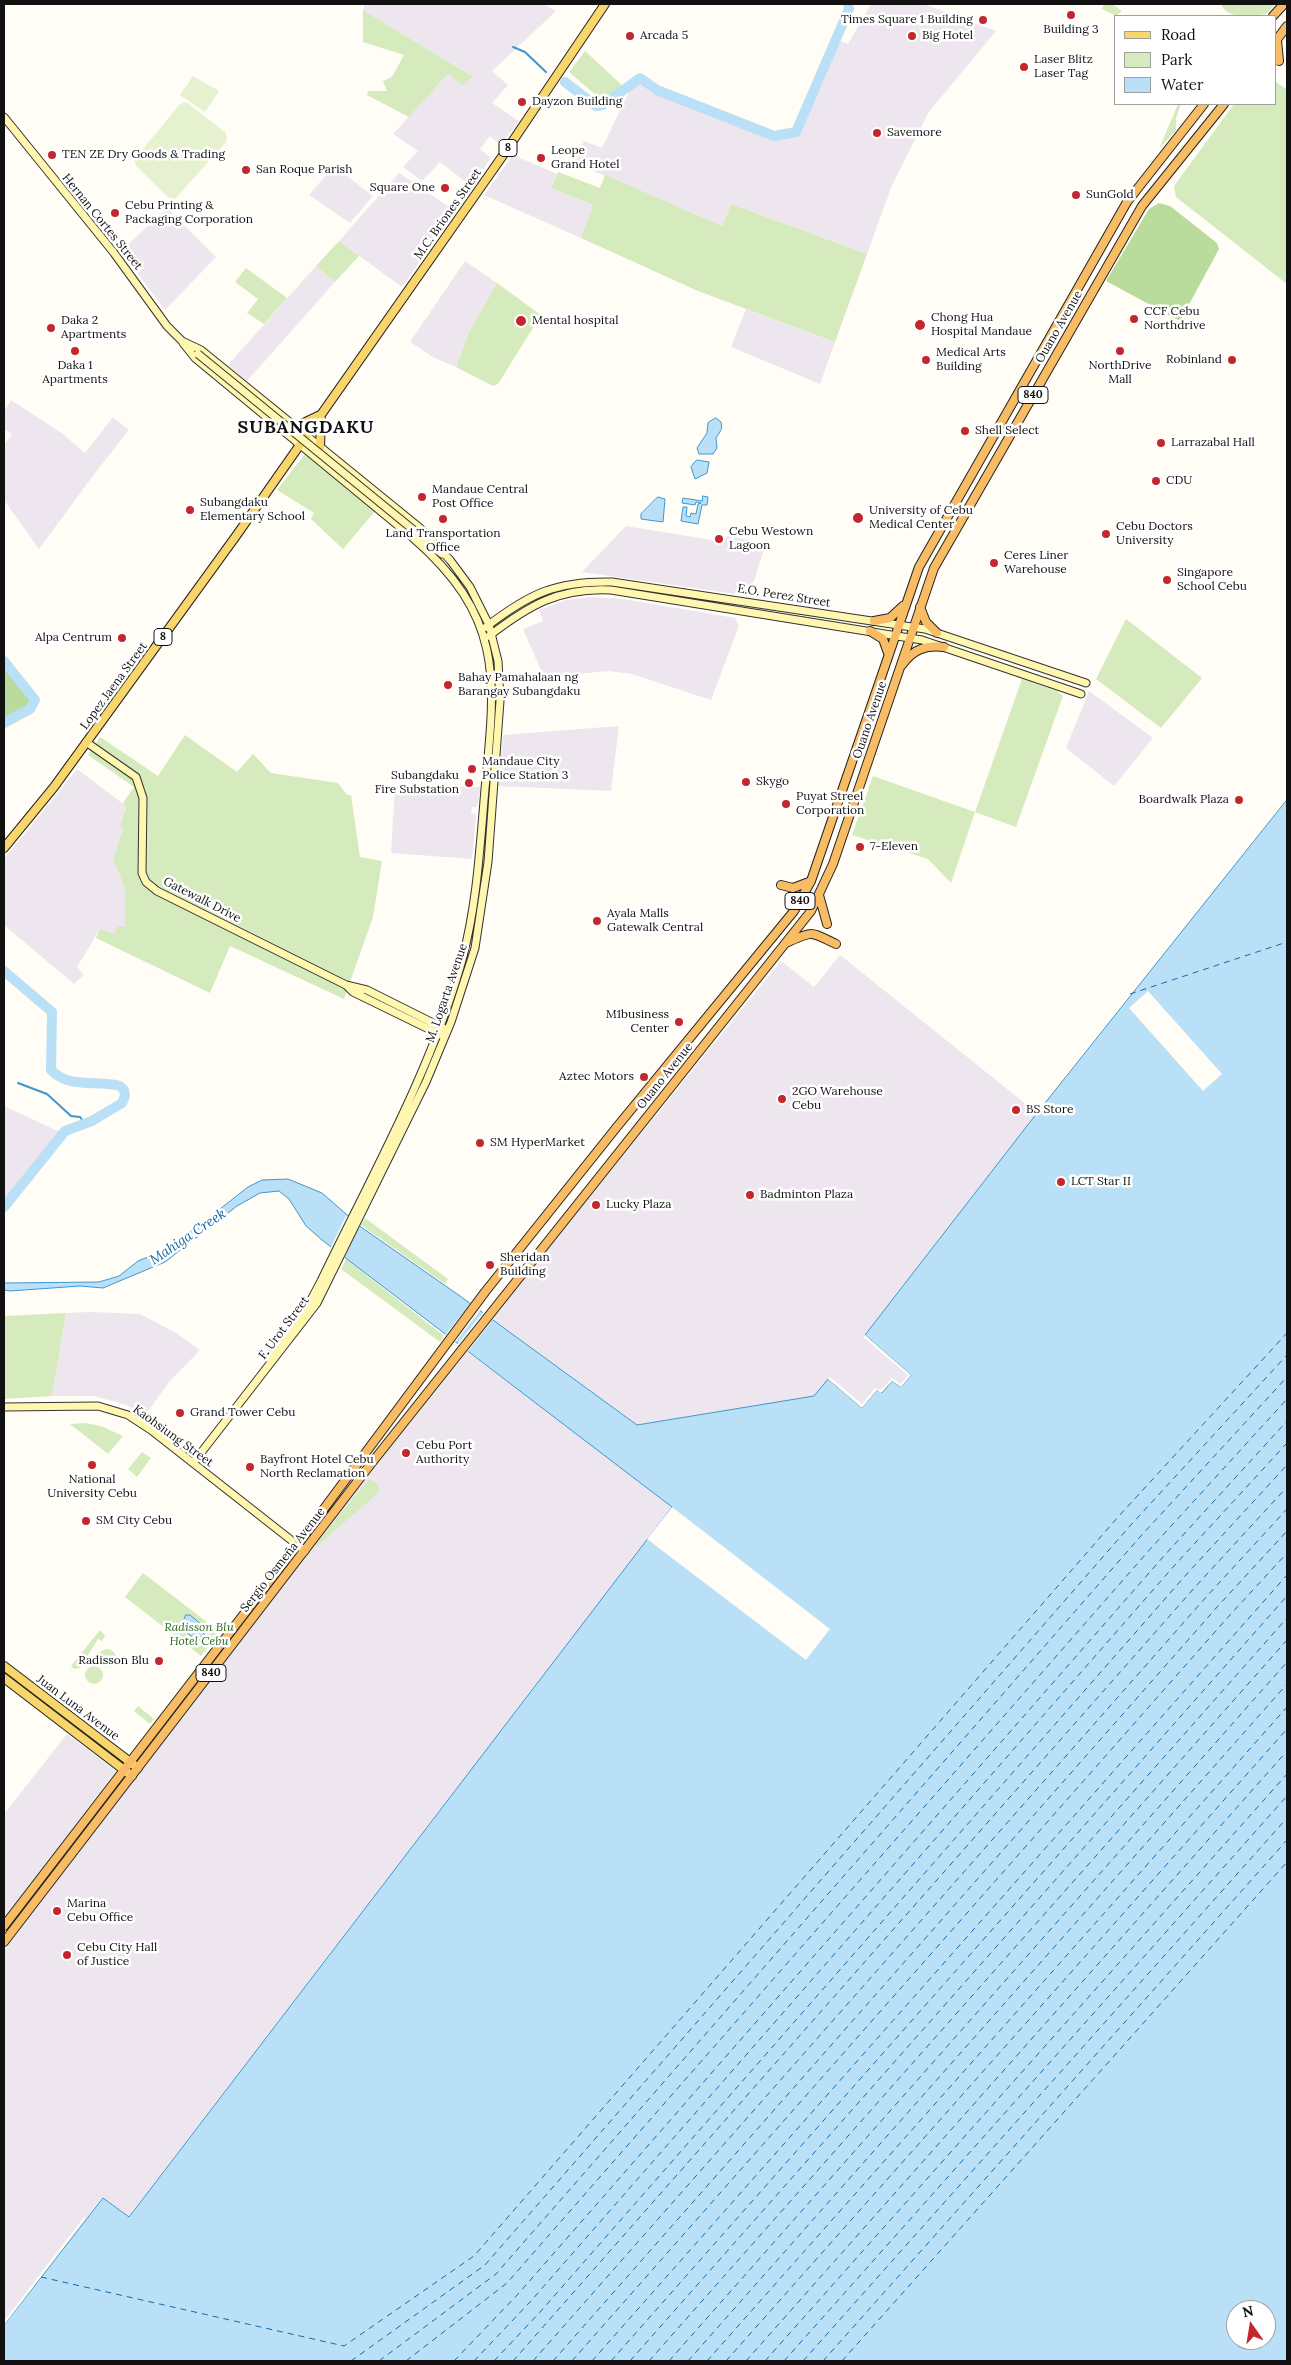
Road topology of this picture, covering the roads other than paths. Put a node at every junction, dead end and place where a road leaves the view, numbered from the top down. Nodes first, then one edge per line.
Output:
1 (605, 4) edge
2 (1284, 4) edge
3 (1274, 15) edge
4 (1287, 26) edge
5 (1276, 41) edge
6 (1280, 61) dead end
7 (1203, 105) edge
8 (1223, 105) edge
9 (4, 117) edge
10 (182, 341) junction
11 (322, 414) junction
12 (295, 427) junction
13 (307, 436) junction
14 (301, 445) junction
15 (988, 446) junction
16 (320, 447) junction
17 (1000, 452) junction
18 (435, 550) junction
19 (450, 560) junction
20 (444, 566) junction
21 (633, 585) junction
22 (631, 593) junction
23 (909, 596) junction
24 (920, 608) junction
25 (874, 621) junction
26 (488, 625) junction
27 (899, 625) junction
28 (913, 627) junction
29 (482, 630) junction
30 (870, 632) junction
31 (937, 633) junction
32 (492, 634) junction
33 (895, 636) junction
34 (909, 638) junction
35 (484, 639) junction
36 (944, 647) junction
37 (888, 656) junction
38 (898, 673) junction
39 (1086, 683) dead end
40 (1081, 694) dead end
41 (86, 742) junction
42 (4, 848) edge
43 (811, 881) junction
44 (781, 886) dead end
45 (819, 895) junction
46 (827, 924) dead end
47 (785, 944) junction
48 (836, 944) dead end
49 (466, 946) junction
50 (475, 948) junction
51 (439, 1030) junction
52 (447, 1033) junction
53 (337, 1257) junction
54 (478, 1302) joint
55 (491, 1312) joint
56 (4, 1407) edge
57 (193, 1463) junction
58 (297, 1545) junction
59 (305, 1551) junction
60 (4, 1666) edge
61 (4, 1678) edge
62 (129, 1762) junction
63 (138, 1768) junction
64 (123, 1770) junction
65 (132, 1776) junction
66 (4, 1926) edge
67 (4, 1942) edge

1 - 11 main road, M.C. Briones Street / 8
2 - 3 highway
4 - 5 highway
5 - 6 highway
7 - 15 highway, Ouano Avenue / 840
8 - 17 highway, Ouano Avenue / 840
9 - 10 main road, Hernan Cortes Street
10 - 12 main road, Hernan Cortes Street
10 - 14 main road, Hernan Cortes Street
10 - 18 main road, Hernan Cortes Street, bridge
11 - 12 main road
11 - 13 main road, M.C. Briones Street / 8
11 - 16 main road
12 - 13 main road, Hernan Cortes Street
13 - 14 main road, Lopez Jaena Street / 8
13 - 16 main road, Hernan Cortes Street
14 - 20 main road, Hernan Cortes Street
14 - 41 main road, Lopez Jaena Street / 8
15 - 17 highway
15 - 23 highway, Ouano Avenue / 840
16 - 19 main road, Hernan Cortes Street
17 - 24 highway, Ouano Avenue / 840
18 - 19 main road, Hernan Cortes Street
18 - 20 main road, Hernan Cortes Street
19 - 26 main road, Hernan Cortes Street
20 - 29 main road, Hernan Cortes Street
21 - 22 main road
21 - 25 main road, E.O. Perez Street
21 - 26 main road, E.O. Perez Street
22 - 30 main road, E.O. Perez Street
22 - 32 main road, E.O. Perez Street
23 - 25 highway
23 - 27 highway, Ouano Avenue / 840
24 - 28 highway, Ouano Avenue / 840
24 - 31 highway
25 - 27 main road, E.O. Perez Street
26 - 29 main road, E.O. Perez Street
26 - 32 main road, M. Logarta Avenue
27 - 28 main road, E.O. Perez Street
27 - 33 highway, Ouano Avenue / 840
28 - 31 main road, E.O. Perez Street
28 - 34 highway, Ouano Avenue / 840
29 - 35 main road, M. Logarta Avenue
30 - 33 main road, E.O. Perez Street
30 - 37 highway
31 - 39 main road, E.O. Perez Street
32 - 35 main road, E.O. Perez Street
32 - 50 main road, M. Logarta Avenue
33 - 34 main road, E.O. Perez Street
33 - 37 highway, Ouano Avenue / 840
34 - 36 main road, E.O. Perez Street
34 - 38 highway, Ouano Avenue / 840
35 - 49 main road, M. Logarta Avenue
36 - 38 highway
36 - 40 main road, E.O. Perez Street
37 - 43 highway, Ouano Avenue / 840
38 - 45 highway, Ouano Avenue / 840
41 - 42 main road, Lopez Jaena Street / 8
41 - 51 main road, Gatewalk Drive
43 - 44 highway
43 - 54 highway, Ouano Avenue / 840
45 - 46 highway
45 - 47 highway, Ouano Avenue / 840
47 - 48 highway
47 - 55 highway, Ouano Avenue / 840
49 - 50 main road
49 - 51 main road, M. Logarta Avenue
50 - 52 main road, M. Logarta Avenue
51 - 52 main road, Gatewalk Drive
51 - 53 main road, M. Logarta Avenue
52 - 53 main road, M. Logarta Avenue
53 - 57 main road, F. Urot Street
54 - 58 highway, Sergio Osmeña Avenue / 840
55 - 59 highway, Sergio Osmeña Avenue / 840
56 - 57 main road, Kaohsiung Street
57 - 58 main road, Kaohsiung Street
58 - 59 main road, Kaohsiung Street
58 - 62 highway, Sergio Osmeña Avenue / 840
59 - 63 highway, Sergio Osmeña Avenue / 840
60 - 62 main road, Juan Luna Avenue
61 - 64 main road, Juan Luna Avenue
62 - 63 main road, Juan Luna Avenue
62 - 64 highway, Sergio Osmeña Avenue / 840
63 - 65 highway, Sergio Osmeña Avenue / 840
64 - 65 main road, Juan Luna Avenue
64 - 66 highway, Sergio Osmeña Avenue / 840
65 - 67 highway, Sergio Osmeña Avenue / 840

